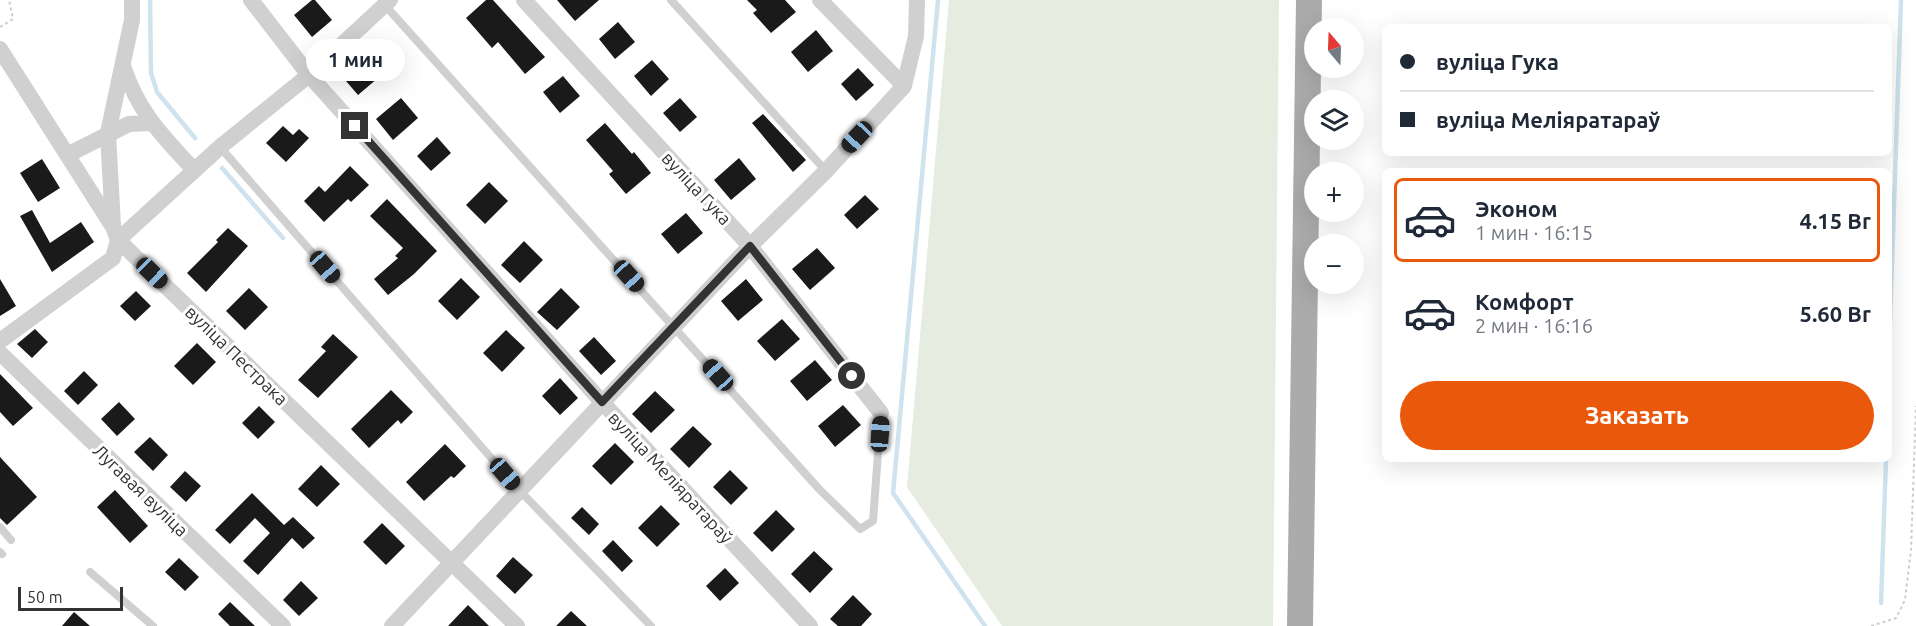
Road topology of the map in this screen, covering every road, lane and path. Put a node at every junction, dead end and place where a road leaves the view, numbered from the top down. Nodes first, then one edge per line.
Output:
1 (9, 0) edge
2 (132, 0) edge
3 (250, 0) edge
4 (524, 0) edge
5 (671, 0) edge
6 (820, 0) edge
7 (917, 0) edge
8 (1309, 0) edge
9 (385, 2) edge
10 (0, 27) edge
11 (0, 49) edge
12 (122, 63) junction
13 (309, 75) junction
14 (904, 86) junction
15 (151, 123) junction
16 (108, 133) junction
17 (220, 147) junction
18 (67, 155) junction
19 (194, 170) junction
20 (826, 171) junction
21 (116, 234) junction
22 (750, 246) junction
23 (674, 327) junction
24 (0, 341) edge
25 (0, 353) edge
26 (602, 402) junction
27 (1916, 406) edge
28 (881, 413) joint
29 (520, 491) junction
30 (0, 527) edge
31 (11, 540) dead end
32 (452, 564) junction
33 (90, 572) dead end
34 (153, 626) edge
35 (283, 626) edge
36 (392, 626) edge
37 (517, 626) edge
38 (651, 626) edge
39 (810, 626) edge
40 (1300, 626) edge
41 (1871, 626) edge

1 - 10 path
2 - 12 street
3 - 13 street, вуліца Меліяратараў
4 - 22 street, вуліца Гука
5 - 20 lane
6 - 14 street
7 - 14 street
8 - 40 main road
9 - 13 street
9 - 23 lane
11 - 18 street, вуліца Пестрака
12 - 15 street
12 - 16 street
13 - 17 street
13 - 26 street, вуліца Меліяратараў
14 - 20 street
15 - 16 street
15 - 19 street
16 - 18 street
16 - 21 street
17 - 19 street
17 - 29 lane
18 - 21 street, вуліца Пестрака
19 - 21 street
20 - 22 street
21 - 24 street
21 - 32 street, вуліца Пестрака
22 - 23 street
22 - 28 street, вуліца Гука
23 - 26 street
23 - 28 lane
25 - 35 street, Лугавая вуліца
26 - 29 street
26 - 39 street, вуліца Меліяратараў
27 - 41 path
29 - 32 street
29 - 38 lane
30 - 31 lane
32 - 36 street
32 - 37 street, вуліца Пестрака
33 - 34 lane

